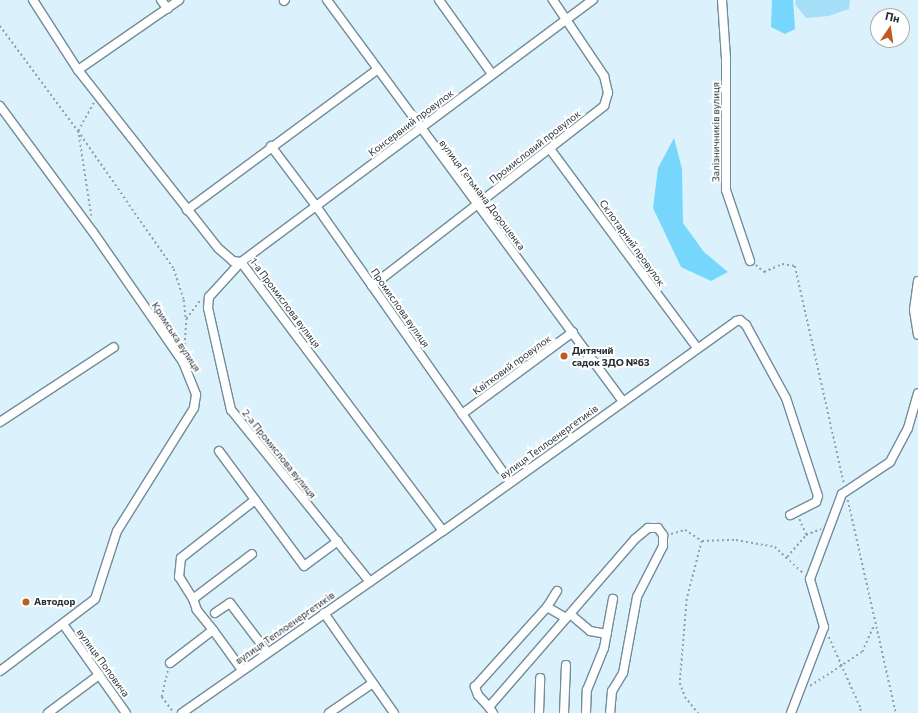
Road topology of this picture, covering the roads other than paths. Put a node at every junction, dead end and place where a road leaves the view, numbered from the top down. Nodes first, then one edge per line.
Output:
1 (33, 0) edge
2 (161, 0) edge
3 (179, 0) edge
4 (327, 0) edge
5 (439, 0) edge
6 (552, 0) edge
7 (593, 0) edge
8 (722, 0) edge
9 (168, 9) junction
10 (566, 20) junction
11 (78, 70) junction
12 (377, 70) junction
13 (492, 74) junction
14 (0, 106) edge
15 (420, 128) junction
16 (271, 146) junction
17 (550, 149) junction
18 (316, 206) junction
19 (476, 206) junction
20 (187, 210) junction
21 (750, 261) road end
22 (241, 262) junction
23 (918, 281) edge
24 (372, 286) junction
25 (573, 332) junction
26 (918, 336) edge
27 (114, 347) dead end
28 (697, 348) junction
29 (918, 393) edge
30 (623, 401) junction
31 (462, 414) junction
32 (0, 422) edge
33 (219, 451) dead end
34 (510, 482) junction
35 (256, 500) junction
36 (793, 514) road end
37 (443, 531) junction
38 (338, 541) junction
39 (252, 554) dead end
40 (370, 582) junction
41 (558, 590) dead end
42 (193, 599) junction
43 (613, 599) dead end
44 (547, 607) junction
45 (215, 613) dead end
46 (324, 613) junction
47 (568, 616) junction
48 (63, 624) junction
49 (214, 630) junction
50 (607, 634) junction
51 (267, 652) junction
52 (170, 663) road end
53 (566, 665) dead end
54 (242, 670) junction
55 (0, 671) edge
56 (99, 675) junction
57 (540, 678) dead end
58 (372, 683) junction
59 (124, 710) edge
60 (491, 710) edge
61 (48, 713) edge
62 (115, 713) edge
63 (182, 713) edge
64 (329, 713) edge
65 (394, 713) edge
66 (539, 713) edge
67 (564, 713) edge
68 (586, 713) edge
69 (610, 713) edge
70 (791, 713) edge

1 - 11 street, 1-а Промислова вулиця
2 - 9 street
3 - 9 street
4 - 12 street, вулиця Гетьмана Дорошенка
5 - 13 street
6 - 10 street
7 - 10 street, Консервний провулок
8 - 21 street, Залізничників вулиця
9 - 11 street
10 - 13 street, Консервний провулок
10 - 17 street, Промисловий провулок
11 - 20 street, 1-а Промислова вулиця
12 - 15 street, вулиця Гетьмана Дорошенка
12 - 16 street
13 - 15 street, Консервний провулок
14 - 48 street, Кримська вулиця
15 - 18 street, Консервний провулок
15 - 19 street, вулиця Гетьмана Дорошенка
16 - 18 street, Промислова вулиця
16 - 20 street
17 - 19 street, Промисловий провулок
17 - 28 street, Склотарний провулок
18 - 22 street, Консервний провулок
18 - 24 street, Промислова вулиця
19 - 24 street, Промисловий провулок
19 - 25 street, вулиця Гетьмана Дорошенка
20 - 22 street, 1-а Промислова вулиця
22 - 37 street, 1-а Промислова вулиця
22 - 38 street, 2-а Промислова вулиця
23 - 26 street
24 - 31 street, Промислова вулиця
25 - 30 street, вулиця Гетьмана Дорошенка
25 - 31 street, Квітковий провулок
27 - 32 street
28 - 30 street, вулиця Теплоенергетиків
28 - 36 street, вулиця Теплоенергетиків
29 - 70 street
30 - 34 street, вулиця Теплоенергетиків
31 - 34 street, Промислова вулиця
33 - 35 street
34 - 37 street, вулиця Теплоенергетиків
35 - 38 street
35 - 42 street
37 - 40 street, вулиця Теплоенергетиків
38 - 40 street, 2-а Промислова вулиця
39 - 42 street
40 - 46 street, вулиця Теплоенергетиків
41 - 44 street
42 - 49 street
43 - 50 street
44 - 47 street
44 - 60 street
45 - 51 street
46 - 51 street, вулиця Теплоенергетиків
46 - 58 street
47 - 50 street
47 - 60 street
47 - 69 street
48 - 55 street, Кримська вулиця
48 - 56 street, вулиця Поповича
49 - 52 street
49 - 54 street
50 - 68 street
51 - 54 street, вулиця Теплоенергетиків
53 - 67 street
54 - 63 street, вулиця Теплоенергетиків
56 - 59 street, вулиця Поповича
56 - 61 street
57 - 66 street
58 - 64 street
58 - 65 street
59 - 62 street

